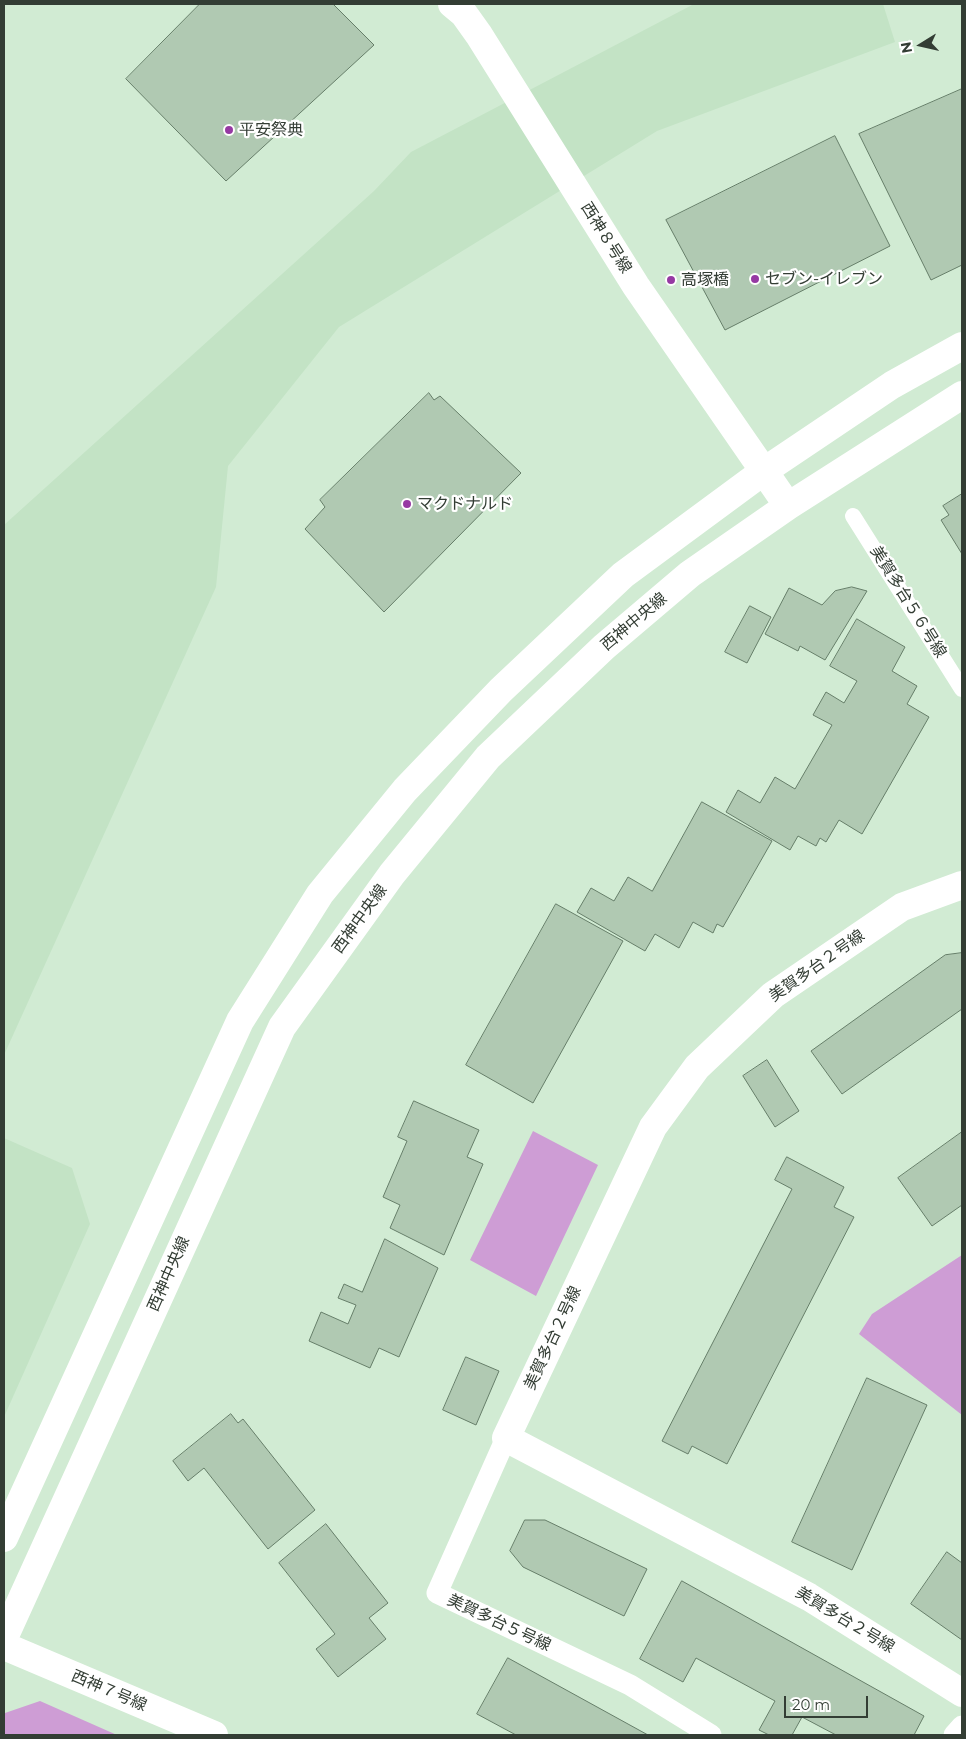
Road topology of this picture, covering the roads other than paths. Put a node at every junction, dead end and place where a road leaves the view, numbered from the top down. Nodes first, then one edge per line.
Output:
1 (468, 14) edge
2 (962, 346) edge
3 (962, 395) edge
4 (764, 471) junction
5 (788, 506) junction
6 (853, 516) dead end
7 (962, 688) edge
8 (962, 886) edge
9 (506, 1438) junction
10 (4, 1538) edge
11 (4, 1638) edge
12 (4, 1646) edge
13 (962, 1693) edge
14 (962, 1726) edge
15 (214, 1735) edge
16 (711, 1735) edge
17 (954, 1735) edge

1 - 4 street, 西神８号線
2 - 4 street
3 - 5 street, 西神中央線
4 - 5 street, 西神８号線
4 - 10 street
5 - 11 street, 西神中央線
6 - 7 street, 美賀多台５６号線
8 - 9 street, 美賀多台２号線
9 - 13 street, 美賀多台２号線
9 - 16 street, 美賀多台５号線
12 - 15 street, 西神７号線
14 - 17 street

